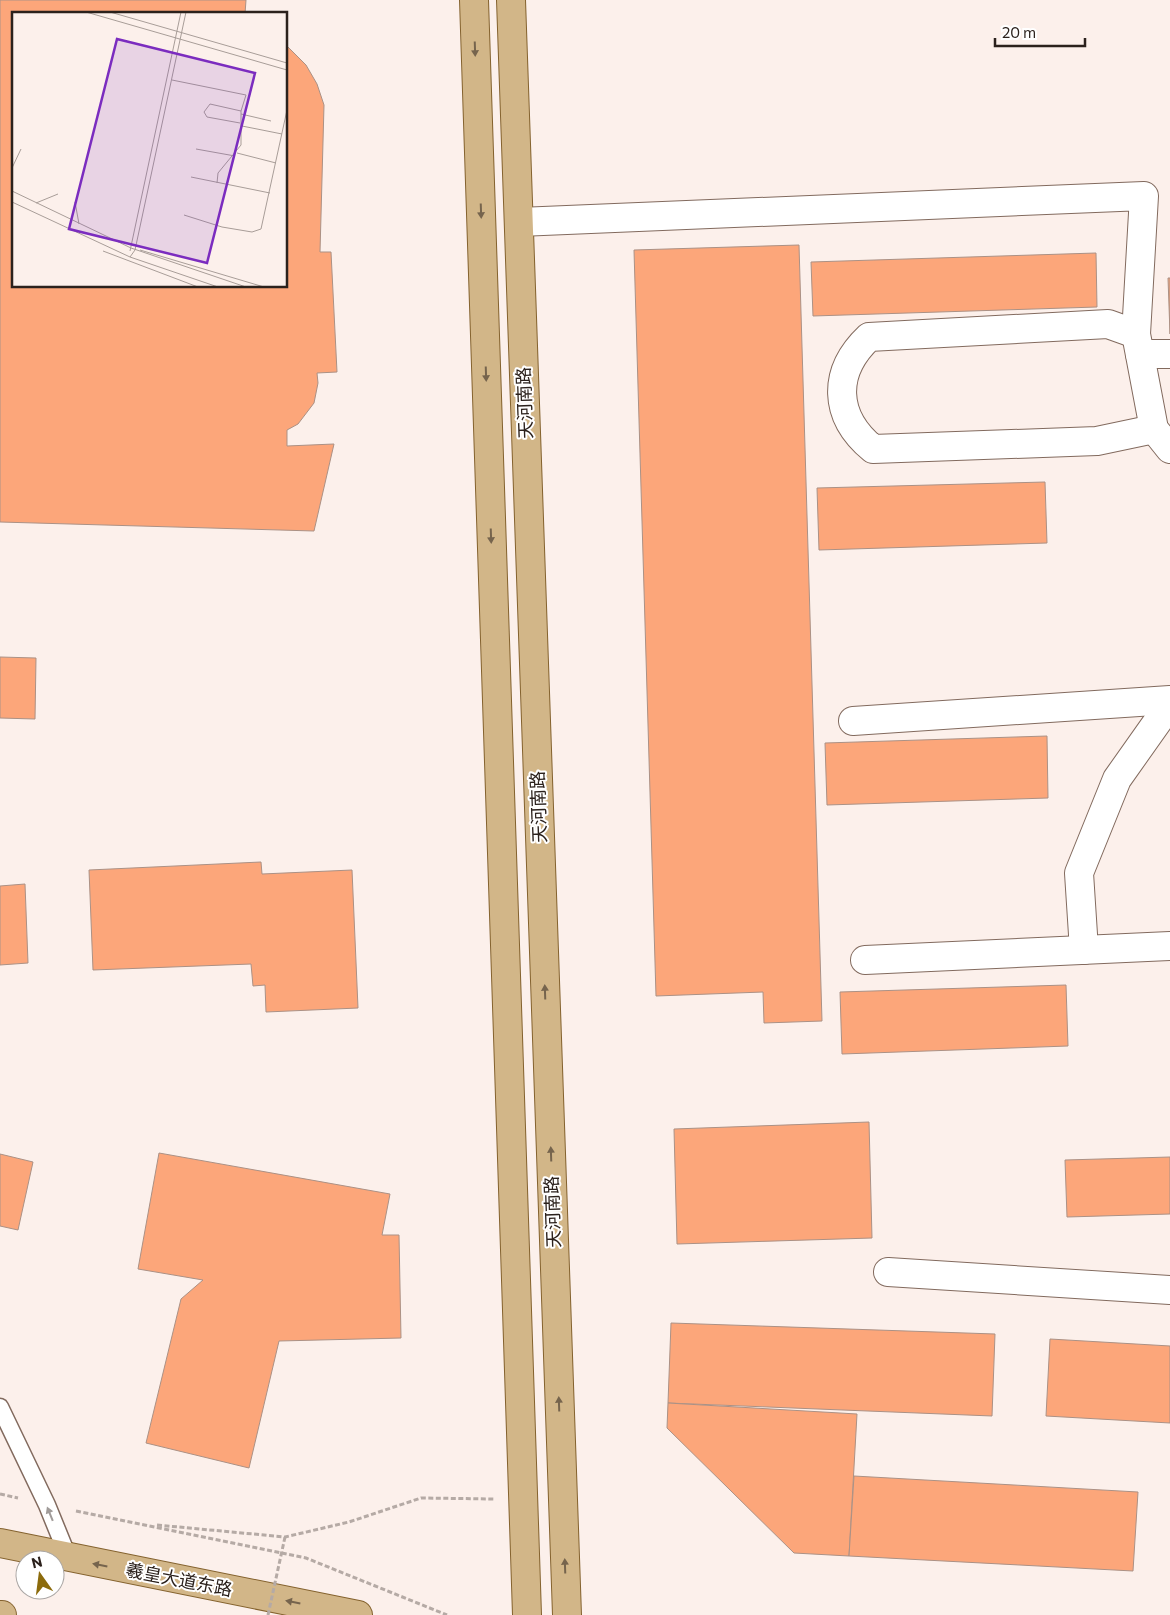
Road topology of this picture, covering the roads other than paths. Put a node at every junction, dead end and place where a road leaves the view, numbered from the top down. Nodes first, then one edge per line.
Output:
1 (474, 0) edge
2 (512, 0) edge
3 (519, 222) junction
4 (1138, 344) junction
5 (1170, 354) edge
6 (1162, 439) edge
7 (1170, 702) edge
8 (854, 721) dead end
9 (1170, 946) edge
10 (1084, 950) junction
11 (865, 960) dead end
12 (888, 1272) dead end
13 (1170, 1290) edge
14 (0, 1407) edge
15 (0, 1543) edge
16 (69, 1559) junction
17 (358, 1615) edge
18 (527, 1615) edge
19 (567, 1615) edge

1 -> 18 main road
2 - 3 main road, 天河南路
3 - 4 street
19 -> 3 main road, 天河南路
4 - 5 street
4 - 6 street
4 - 6 street
7 - 8 street
7 - 10 street
9 - 10 street
10 - 11 street
12 - 13 street
16 -> 14 lane
15 - 16 main road, 羲皇大道东路
17 -> 16 main road, 羲皇大道东路

